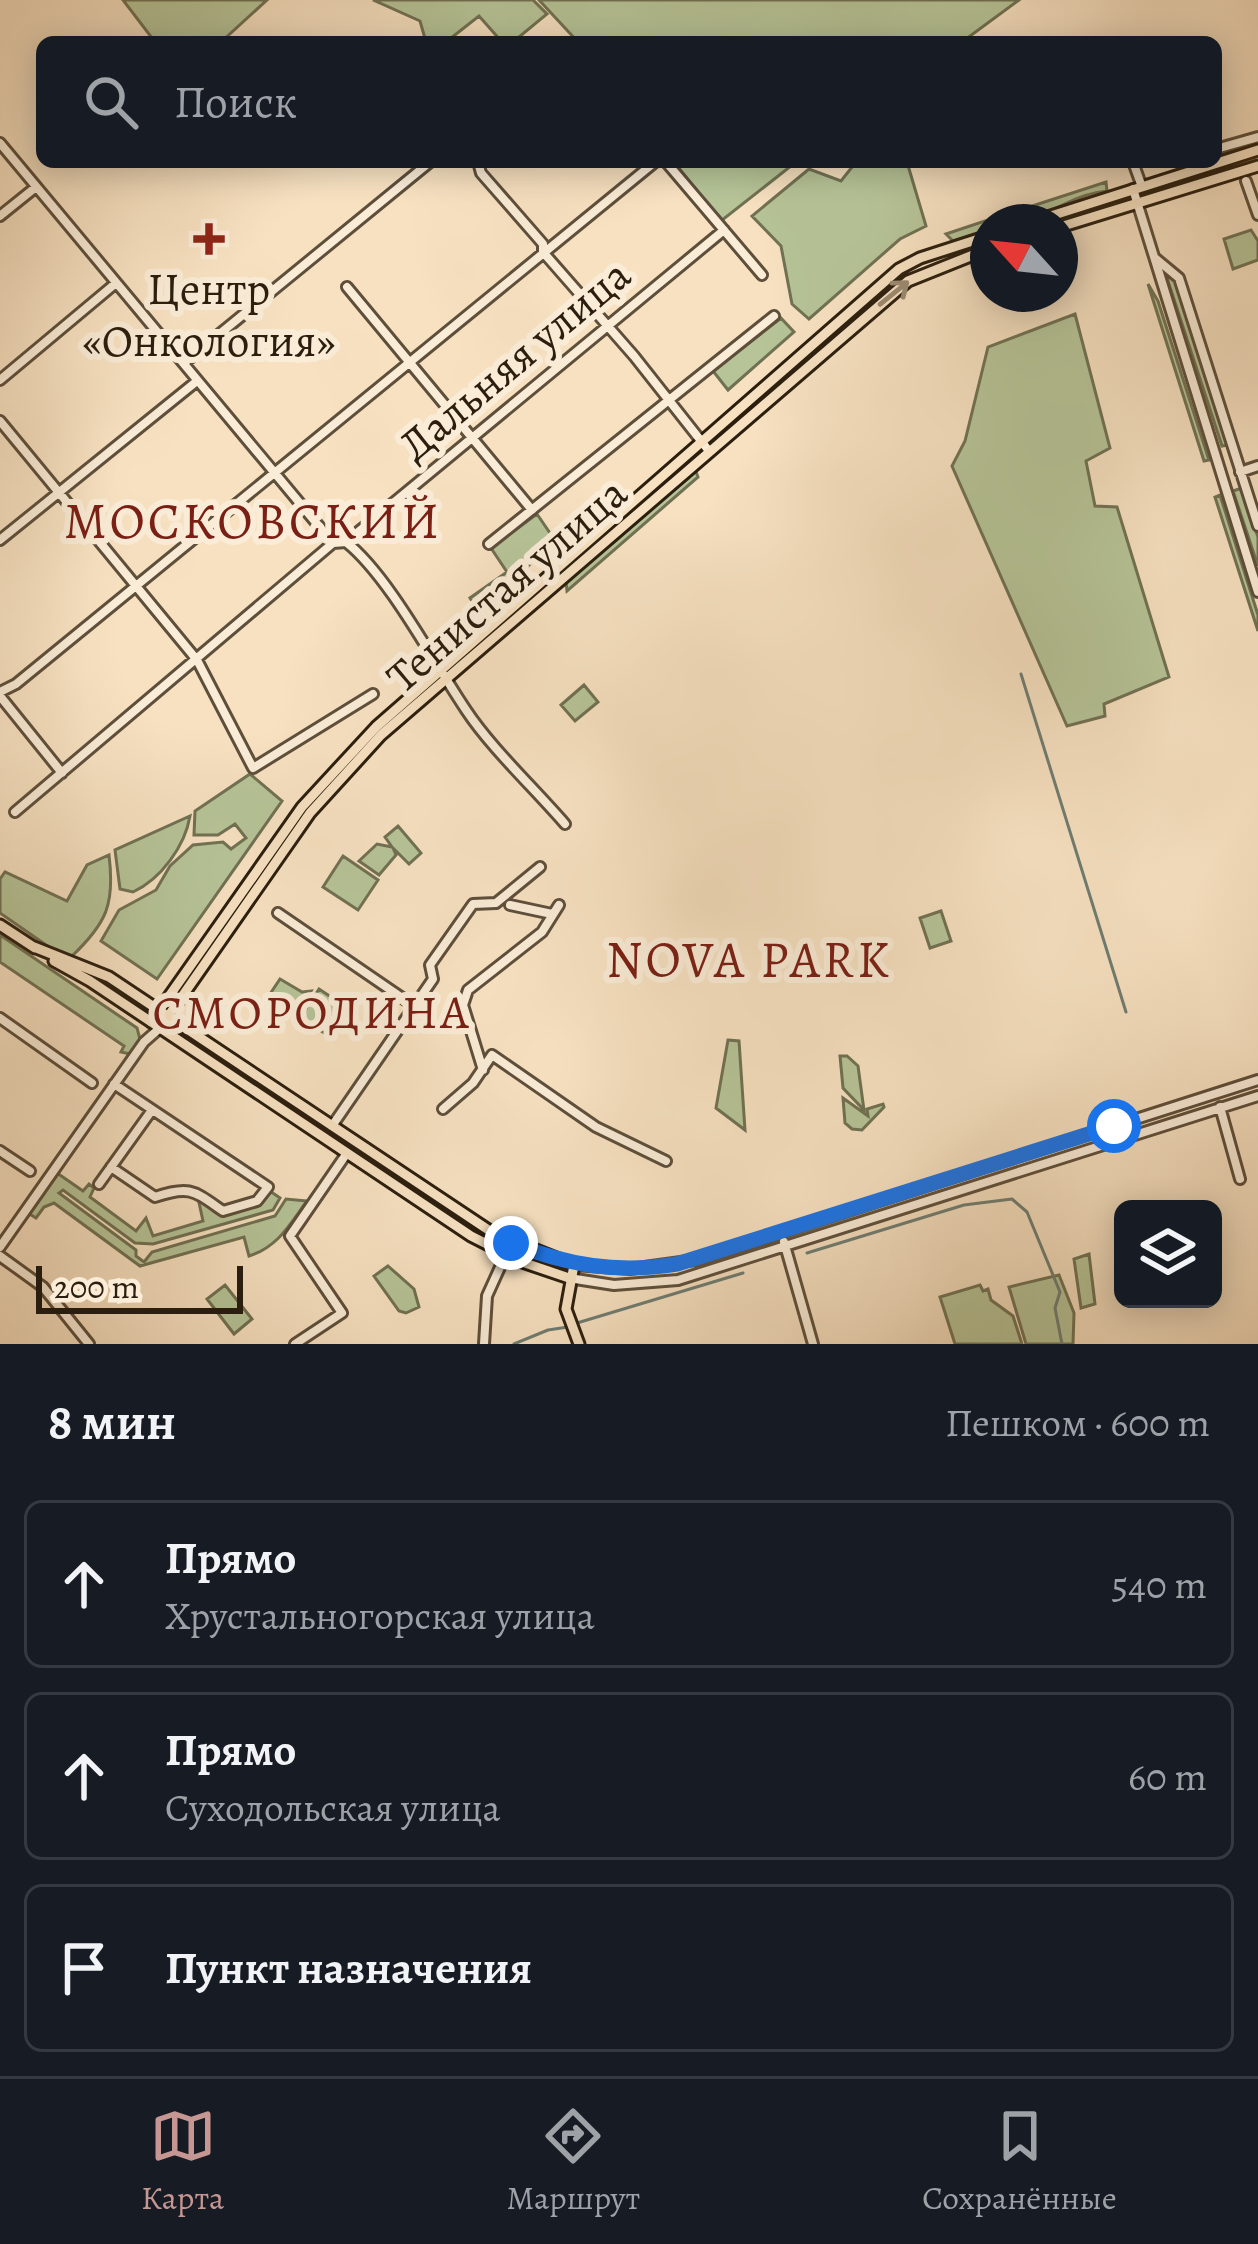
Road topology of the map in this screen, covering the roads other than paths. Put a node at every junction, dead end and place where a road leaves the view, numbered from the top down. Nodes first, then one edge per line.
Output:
1 (1252, 138) edge
2 (0, 143) edge
3 (1222, 147) edge
4 (1258, 150) edge
5 (1222, 160) edge
6 (1255, 166) edge
7 (423, 168) edge
8 (480, 168) edge
9 (648, 168) edge
10 (671, 168) edge
11 (1134, 168) edge
12 (1194, 168) edge
13 (1234, 173) junction
14 (1246, 181) junction
15 (36, 187) junction
16 (1137, 188) junction
17 (1137, 203) junction
18 (1078, 207) edge
19 (1258, 215) edge
20 (0, 216) edge
21 (1078, 221) edge
22 (724, 230) junction
23 (970, 242) edge
24 (543, 252) junction
25 (970, 254) edge
26 (1154, 257) junction
27 (763, 275) dead end
28 (116, 283) junction
29 (347, 287) dead end
30 (774, 316) dead end
31 (605, 325) junction
32 (412, 362) junction
33 (184, 363) junction
34 (0, 380) edge
35 (197, 381) junction
36 (665, 400) junction
37 (0, 421) edge
38 (471, 436) junction
39 (706, 447) junction
40 (1258, 466) edge
41 (1240, 472) junction
42 (274, 474) junction
43 (58, 492) junction
44 (532, 510) junction
45 (1258, 526) edge
46 (0, 539) edge
47 (346, 542) junction
48 (333, 543) junction
49 (490, 544) dead end
50 (136, 586) junction
51 (1258, 592) edge
52 (197, 660) junction
53 (442, 675) junction
54 (0, 694) edge
55 (373, 694) dead end
56 (62, 772) junction
57 (15, 812) dead end
58 (565, 824) dead end
59 (540, 867) dead end
60 (510, 904) dead end
61 (559, 904) dead end
62 (278, 913) dead end
63 (553, 914) junction
64 (0, 925) edge
65 (34, 947) junction
66 (414, 1006) junction
67 (164, 1014) junction
68 (0, 1018) edge
69 (156, 1025) junction
70 (483, 1071) junction
71 (1258, 1080) edge
72 (92, 1083) dead end
73 (114, 1084) junction
74 (1258, 1096) edge
75 (1220, 1107) junction
76 (443, 1109) dead end
77 (152, 1110) junction
78 (332, 1127) junction
79 (0, 1150) edge
80 (1034, 1152) junction
81 (347, 1153) junction
82 (666, 1162) dead end
83 (1036, 1164) junction
84 (111, 1167) junction
85 (30, 1171) dead end
86 (971, 1172) junction
87 (1240, 1179) dead end
88 (976, 1183) junction
89 (99, 1184) dead end
90 (781, 1232) junction
91 (511, 1243) junction
92 (785, 1245) junction
93 (0, 1252) edge
94 (505, 1254) junction
95 (574, 1265) junction
96 (569, 1278) junction
97 (577, 1340) edge
98 (89, 1344) edge
99 (296, 1344) edge
100 (484, 1344) edge
101 (813, 1344) edge

1 - 3 street
2 - 15 street
4 - 5 main road
6 - 13 main road
6 - 14 street
7 - 33 street
8 - 24 street
9 - 24 street
10 - 22 street
11 - 16 street
12 - 16 main road
13 - 14 street
13 - 17 main road
14 - 19 street
15 - 20 street
15 - 28 street
16 - 17 street
16 - 18 main road
17 - 21 main road
17 - 26 street
22 - 27 street
22 - 31 street, Дальняя улица
23 - 39 main road, Тенистая улица
24 - 31 street
24 - 32 street
39 -> 25 main road, Тенистая улица
26 - 41 street
26 - 51 street
28 - 33 street
28 - 34 street
29 - 32 street
30 - 36 street
31 - 36 street
31 - 38 street, Дальняя улица
32 - 38 street
32 - 42 street
33 - 35 street
35 - 42 street
35 - 43 street
36 - 39 street
36 - 44 street
37 - 43 street
38 - 44 street
38 - 47 street, Дальняя улица
39 - 53 main road, Тенистая улица
40 - 41 street
41 - 45 street
42 - 48 street
42 - 50 street
43 - 46 street
43 - 50 street
44 - 49 street
47 - 48 street
47 - 53 street
48 - 52 street
50 - 52 street
50 - 54 street
52 - 55 street, Тенистая улица
52 - 56 street
53 - 58 street
53 - 67 main road, Тенистая улица
54 - 56 street
56 - 57 street
59 - 66 street
60 - 63 street
61 - 63 street
62 - 66 street
63 - 70 street
64 - 65 main road
65 - 67 main road
65 - 69 main road
66 - 78 street
67 - 69 main road, Тенистая улица
67 - 78 main road
68 - 72 street
69 - 73 street
69 - 81 main road
70 - 76 street
70 - 82 street
71 - 80 street
73 - 77 street
73 - 93 street
74 - 75 street
75 - 83 street
75 - 87 street
77 - 84 street
77 - 84 street
78 - 91 main road
79 - 85 street
80 - 83 street
80 - 86 street
81 - 94 main road
81 - 99 street
83 - 88 street
84 - 89 street
86 - 88 street
86 - 90 street
88 - 92 street
90 - 92 street
90 - 95 street
91 - 94 street
91 - 95 main road
92 - 96 street
92 - 101 street
93 - 98 street
94 - 96 main road
94 - 100 street
95 - 96 main road
96 - 97 main road

